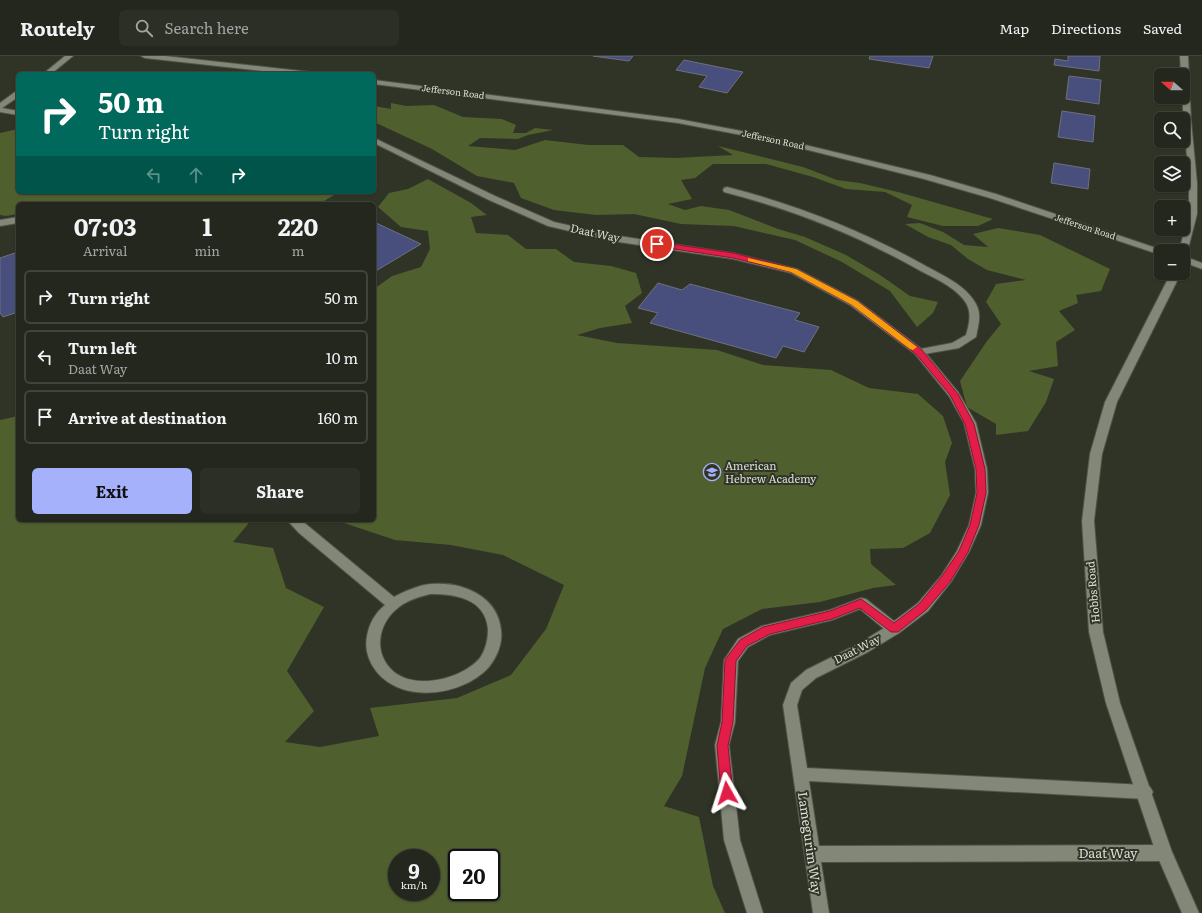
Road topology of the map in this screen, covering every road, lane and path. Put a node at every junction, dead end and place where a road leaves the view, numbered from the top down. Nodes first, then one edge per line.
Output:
1 (69, 56) edge
2 (145, 56) edge
3 (1184, 56) edge
4 (49, 72) edge
5 (292, 72) edge
6 (376, 82) edge
7 (16, 95) edge
8 (0, 106) edge
9 (0, 110) edge
10 (16, 113) edge
11 (376, 141) edge
12 (727, 190) dead end
13 (16, 220) edge
14 (0, 223) edge
15 (1186, 244) edge
16 (1154, 250) edge
17 (1190, 262) edge
18 (1202, 266) edge
19 (1172, 280) edge
20 (919, 352) junction
21 (295, 522) edge
22 (393, 604) junction
23 (894, 629) junction
24 (800, 774) junction
25 (1145, 792) junction
26 (1164, 853) junction
27 (812, 854) junction
28 (755, 913) edge
29 (820, 913) edge
30 (1191, 913) edge

1 - 4 street
2 - 5 street
3 - 15 street
6 - 16 street, Jefferson Road
7 - 8 street
9 - 10 street
11 - 20 street, Daat Way
12 - 20 street
13 - 14 street
17 - 18 street
19 - 25 street, Hobbs Road
20 - 23 street, Daat Way
21 - 22 street
22 - 22 street
23 - 24 street, Daat Way
23 - 28 street
24 - 25 street
24 - 27 street, Lamegurim Way
25 - 26 street, Hobbs Road
26 - 27 street, Daat Way
26 - 30 street, Hobbs Road
27 - 29 street, Lamegurim Way

